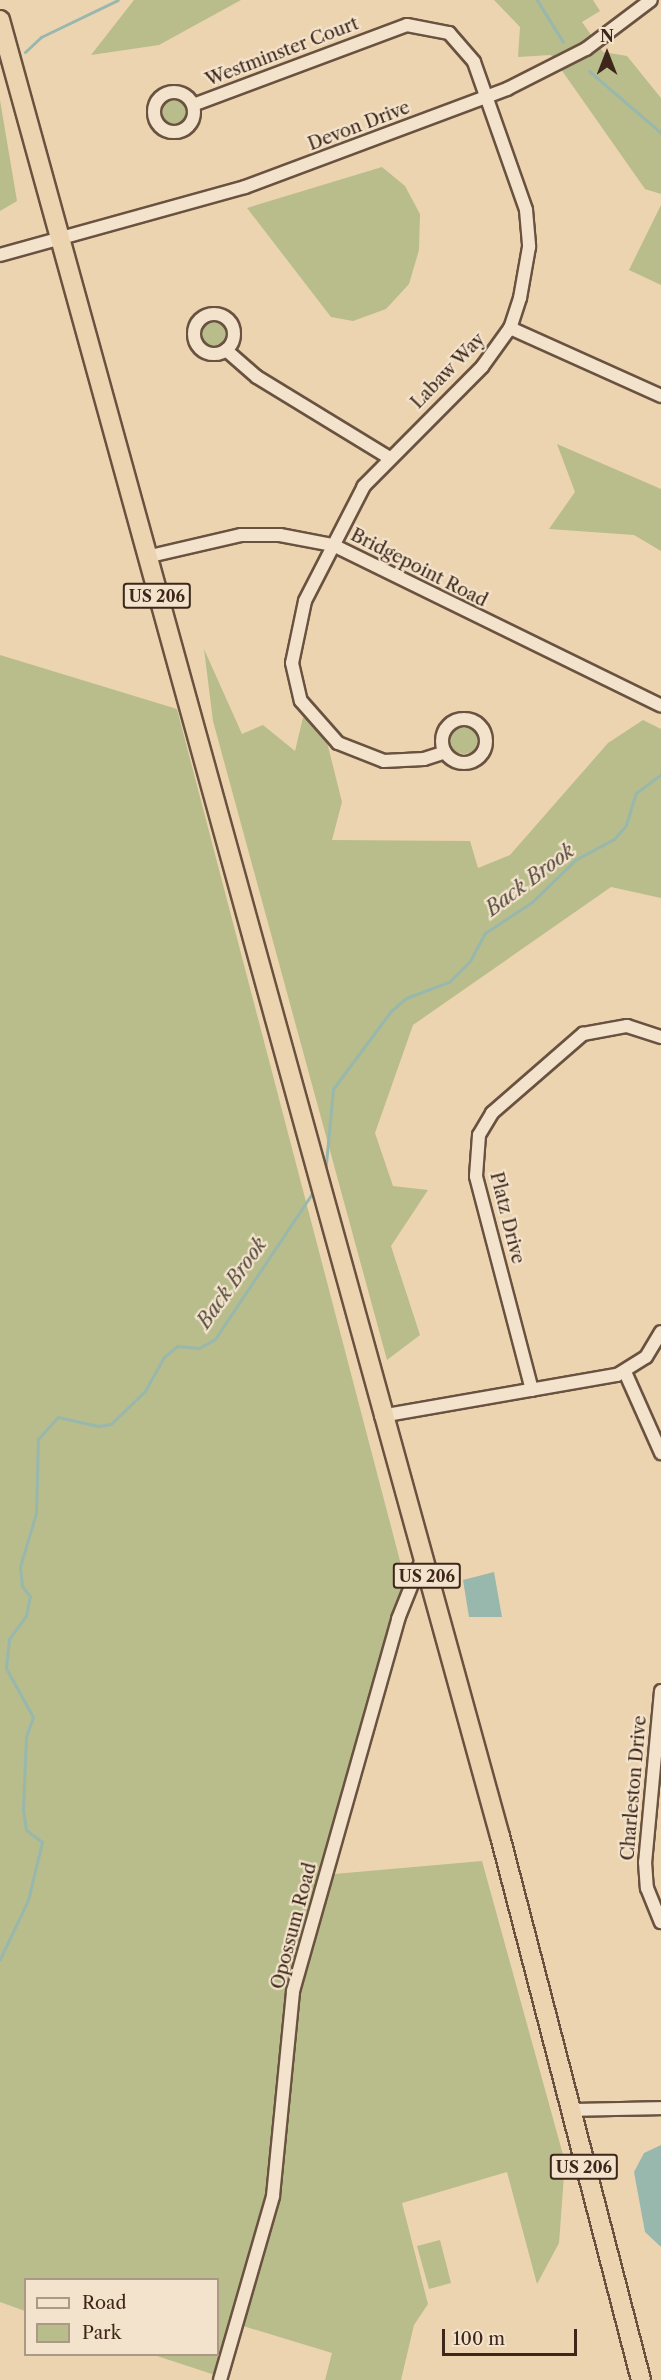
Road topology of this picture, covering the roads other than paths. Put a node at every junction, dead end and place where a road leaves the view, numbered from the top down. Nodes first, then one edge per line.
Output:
1 (651, 0) edge
2 (0, 20) edge
3 (487, 96) junction
4 (193, 105) dead end
5 (59, 239) junction
6 (0, 255) edge
7 (510, 328) junction
8 (226, 350) dead end
9 (661, 396) edge
10 (388, 457) junction
11 (333, 545) junction
12 (146, 557) junction
13 (661, 706) edge
14 (445, 752) dead end
15 (661, 1037) edge
16 (661, 1332) edge
17 (625, 1372) junction
18 (532, 1390) junction
19 (381, 1416) junction
20 (661, 1454) edge
21 (422, 1559) junction
22 (661, 1691) edge
23 (657, 1778) edge
24 (661, 1922) edge
25 (661, 2108) edge
26 (569, 2110) junction
27 (220, 2380) edge
28 (641, 2380) edge

1 - 3 street, Devon Drive
2 - 5 highway, US 206
3 - 4 street, Westminster Court
3 - 5 street, Devon Drive
3 - 7 street, Labaw Way
5 - 6 street, Devon Drive
5 - 12 highway, US 206
7 - 9 street
7 - 10 street, Labaw Way
8 - 10 street
10 - 11 street, Labaw Way
11 - 12 street, Bridgepoint Road
11 - 13 street, Bridgepoint Road
11 - 14 street, Labaw Way
12 - 19 highway, US 206
15 - 18 street, Platz Drive
16 - 17 street
17 - 18 street
17 - 20 street
18 - 19 street
19 - 21 highway, US 206
21 - 26 highway, US 206
21 - 27 street, Opossum Road
22 - 23 street, Charleston Drive
23 - 24 street, Charleston Drive
25 - 26 street
26 - 28 highway, US 206

